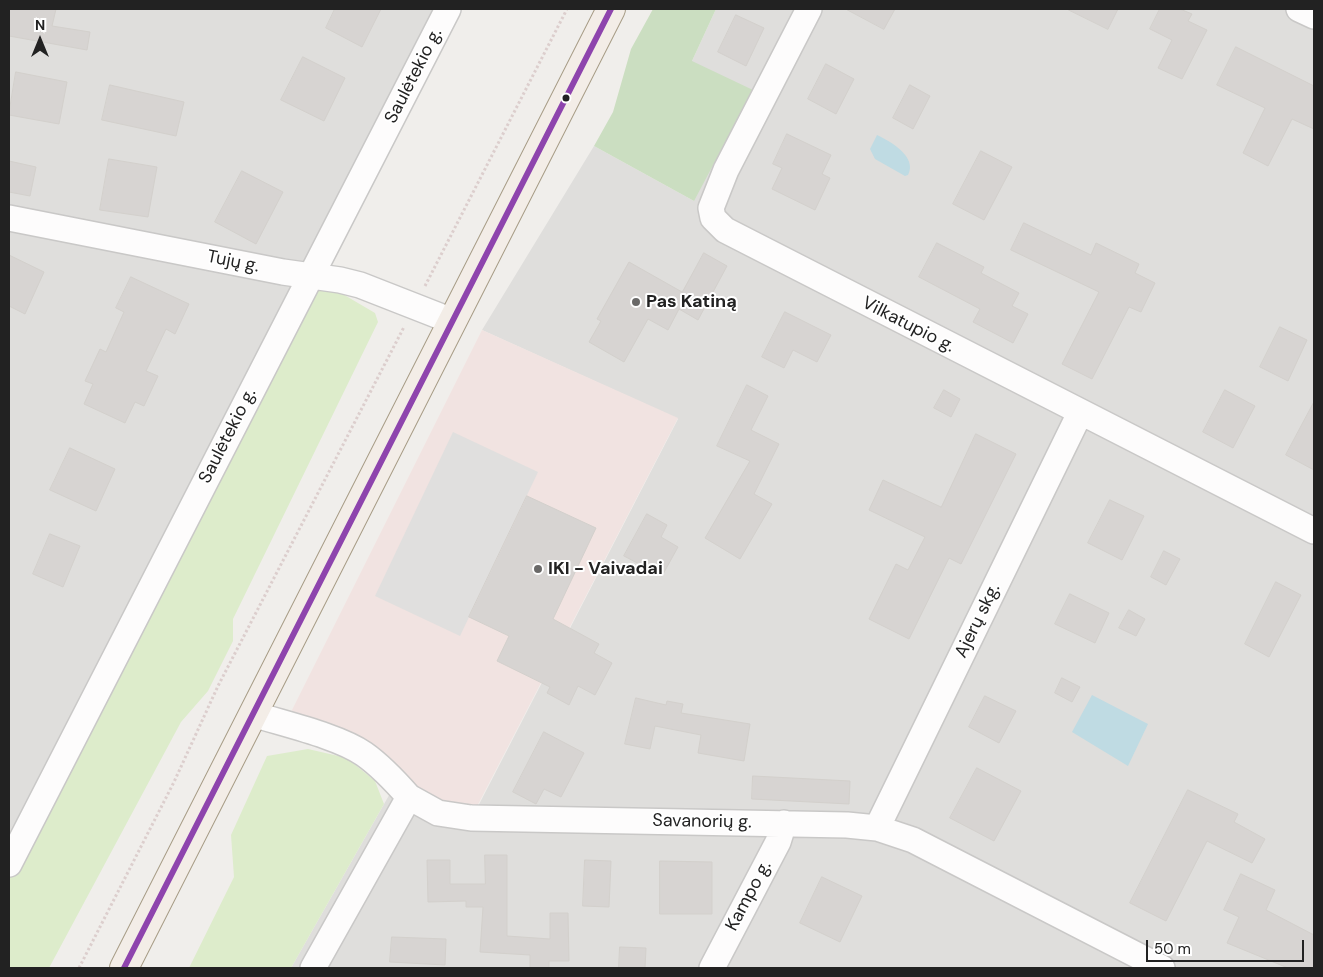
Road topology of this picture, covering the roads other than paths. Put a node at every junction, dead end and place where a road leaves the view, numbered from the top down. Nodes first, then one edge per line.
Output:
1 (448, 9) edge
2 (611, 9) edge
3 (809, 9) edge
4 (1299, 9) edge
5 (1314, 16) edge
6 (9, 218) edge
7 (312, 276) junction
8 (452, 321) junction
9 (1080, 413) junction
10 (1314, 531) edge
11 (254, 714) junction
12 (409, 797) junction
13 (784, 823) junction
14 (877, 828) junction
15 (9, 864) edge
16 (124, 968) edge
17 (312, 968) edge
18 (712, 968) edge
19 (1162, 968) edge

1 - 7 street, Saulėtekio g.
2 - 8 main road
3 - 9 street, Vilkatupio g.
4 - 5 street
6 - 7 street, Tujų g.
7 - 8 street, Tujų g.
7 - 15 street, Saulėtekio g.
8 - 11 main road
9 - 10 street, Vilkatupio g.
9 - 14 street, Ajerų skg.
11 - 12 street, Savanorių g.
11 - 16 main road
12 - 13 street, Savanorių g.
12 - 17 street
13 - 14 street, Savanorių g.
13 - 18 street, Kampo g.
14 - 19 street, Savanorių g.

